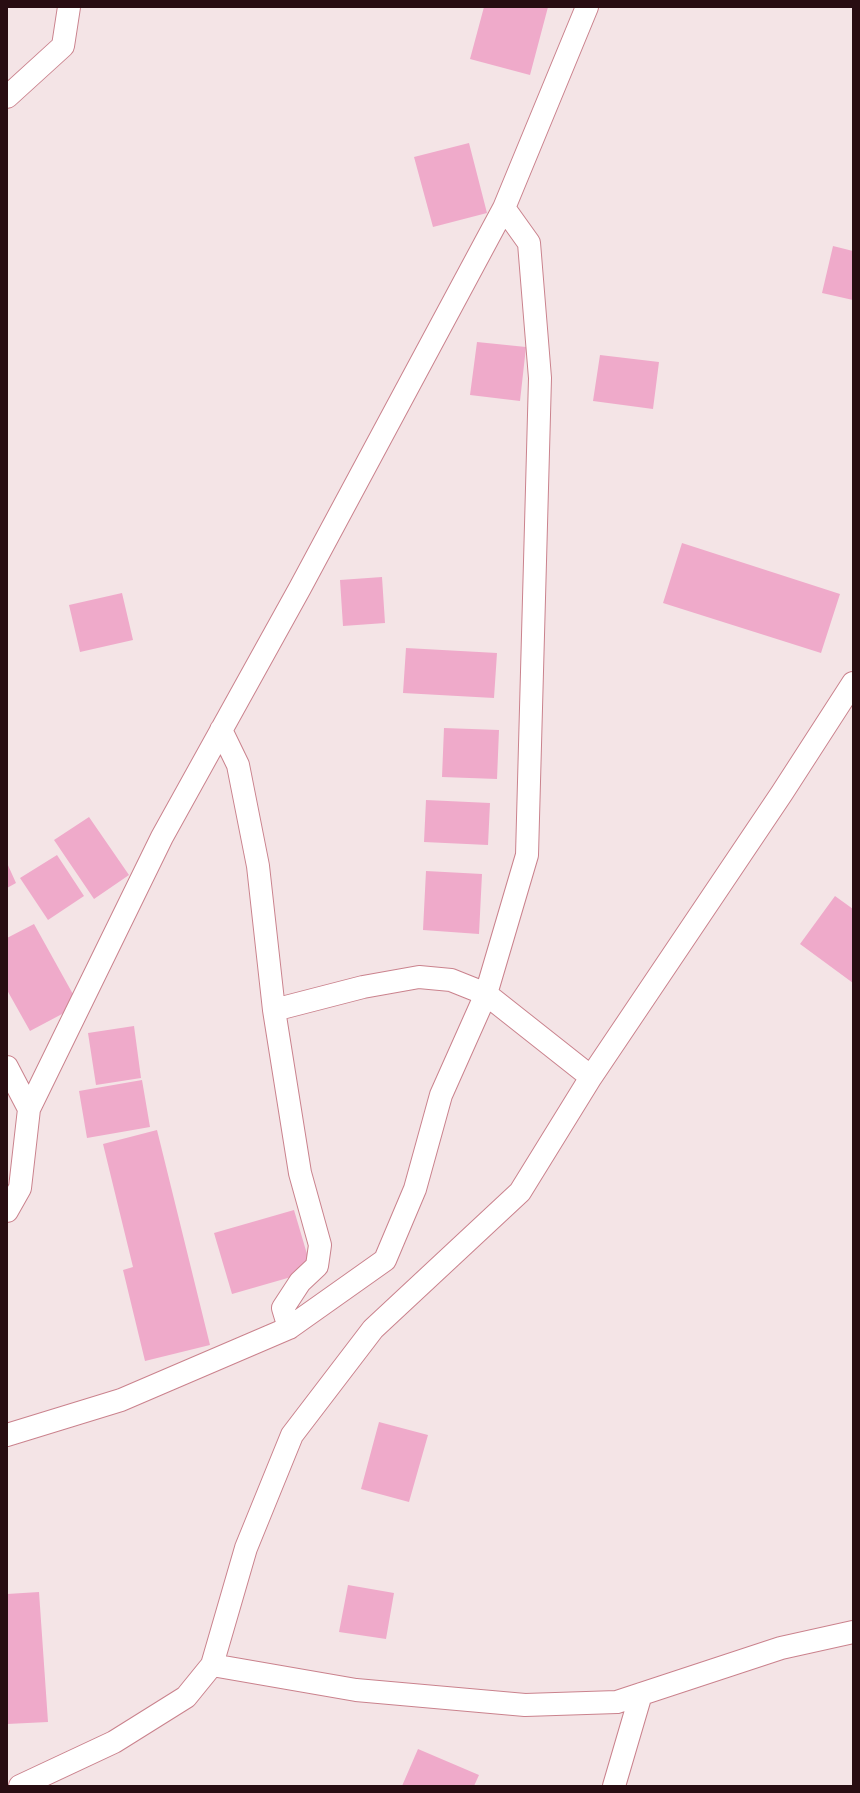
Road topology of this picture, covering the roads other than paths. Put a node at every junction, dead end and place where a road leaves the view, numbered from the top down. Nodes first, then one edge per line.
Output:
1 (69, 7) edge
2 (587, 7) edge
3 (7, 97) edge
4 (504, 208) junction
5 (853, 683) edge
6 (222, 730) junction
7 (486, 994) junction
8 (274, 1010) junction
9 (7, 1067) edge
10 (591, 1077) junction
11 (29, 1109) junction
12 (7, 1211) edge
13 (289, 1328) junction
14 (7, 1435) edge
15 (853, 1632) edge
16 (212, 1665) junction
17 (641, 1694) junction
18 (20, 1786) edge
19 (614, 1786) edge

1 - 3 street
2 - 4 street
4 - 6 street
4 - 7 street
5 - 10 street
6 - 8 street
6 - 11 street
7 - 8 street
7 - 10 street
7 - 13 street
8 - 13 street
9 - 11 street
10 - 16 street
11 - 12 street
13 - 14 street
15 - 17 street
16 - 17 street
16 - 18 street
17 - 19 street

